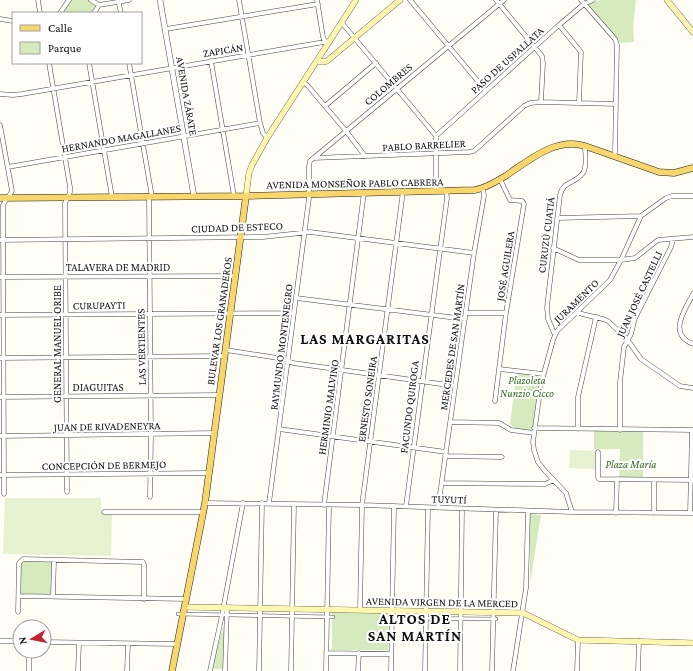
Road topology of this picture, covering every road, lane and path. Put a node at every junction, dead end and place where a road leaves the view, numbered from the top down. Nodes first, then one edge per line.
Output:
1 (38, 0) edge
2 (69, 0) edge
3 (91, 0) edge
4 (129, 0) edge
5 (160, 0) edge
6 (239, 0) edge
7 (356, 0) edge
8 (400, 0) edge
9 (410, 0) edge
10 (504, 0) edge
11 (592, 0) edge
12 (667, 0) edge
13 (119, 1) edge
14 (318, 2) edge
15 (498, 2) edge
16 (582, 2) edge
17 (99, 5) junction
18 (40, 12) edge
19 (61, 12) edge
20 (95, 12) edge
21 (121, 12) edge
22 (242, 17) junction
23 (0, 19) edge
24 (12, 21) edge
25 (342, 23) junction
26 (559, 26) junction
27 (166, 29) junction
28 (693, 32) edge
29 (355, 37) junction
30 (327, 43) junction
31 (448, 46) junction
32 (534, 47) junction
33 (249, 55) junction
34 (210, 61) junction
35 (318, 61) junction
36 (376, 63) junction
37 (49, 64) edge
38 (89, 64) edge
39 (129, 64) edge
40 (172, 68) junction
41 (131, 75) junction
42 (92, 82) junction
43 (303, 82) junction
44 (396, 88) junction
45 (53, 89) junction
46 (486, 91) junction
47 (0, 94) edge
48 (541, 102) junction
49 (579, 103) junction
50 (616, 104) junction
51 (325, 106) junction
52 (260, 123) junction
53 (0, 125) edge
54 (223, 129) junction
55 (346, 131) junction
56 (184, 136) junction
57 (436, 136) junction
58 (267, 138) junction
59 (143, 143) junction
60 (585, 146) junction
61 (105, 150) junction
62 (436, 154) junction
63 (365, 156) junction
64 (614, 156) junction
65 (65, 157) junction
66 (312, 158) junction
67 (8, 167) junction
68 (693, 168) edge
69 (500, 179) junction
70 (483, 188) junction
71 (446, 190) junction
72 (402, 191) junction
73 (436, 191) junction
74 (364, 192) junction
75 (309, 194) junction
76 (194, 196) junction
77 (234, 196) junction
78 (246, 196) junction
79 (693, 196) edge
80 (67, 197) junction
81 (112, 197) junction
82 (150, 197) junction
83 (0, 198) edge
84 (8, 198) junction
85 (641, 216) junction
86 (557, 218) junction
87 (305, 232) junction
88 (241, 237) junction
89 (149, 238) junction
90 (358, 238) junction
91 (693, 238) edge
92 (65, 239) junction
93 (673, 239) junction
94 (2, 240) edge
95 (397, 243) junction
96 (553, 248) junction
97 (439, 249) junction
98 (474, 253) junction
99 (622, 260) junction
100 (65, 276) junction
101 (150, 276) junction
102 (236, 276) junction
103 (2, 277) edge
104 (693, 294) edge
105 (296, 298) junction
106 (350, 304) junction
107 (388, 309) junction
108 (578, 312) junction
109 (231, 313) junction
110 (294, 313) junction
111 (466, 313) junction
112 (506, 313) junction
113 (149, 314) junction
114 (431, 314) junction
115 (2, 315) edge
116 (65, 315) junction
117 (596, 317) junction
118 (465, 319) junction
119 (555, 335) junction
120 (627, 339) junction
121 (693, 344) edge
122 (225, 353) junction
123 (66, 357) junction
124 (150, 357) junction
125 (2, 358) edge
126 (288, 361) junction
127 (500, 368) junction
128 (342, 370) junction
129 (543, 374) junction
130 (379, 375) junction
131 (422, 381) junction
132 (455, 386) junction
133 (693, 388) edge
134 (220, 395) junction
135 (66, 396) junction
136 (151, 396) junction
137 (2, 397) edge
138 (495, 401) dead end
139 (450, 422) junction
140 (534, 428) junction
141 (578, 429) junction
142 (280, 430) junction
143 (620, 430) junction
144 (693, 430) edge
145 (215, 433) junction
146 (534, 433) junction
147 (151, 435) junction
148 (2, 436) edge
149 (66, 436) junction
150 (333, 437) junction
151 (370, 442) junction
152 (413, 447) junction
153 (598, 452) dead end
154 (446, 454) junction
155 (502, 457) dead end
156 (209, 473) junction
157 (150, 474) junction
158 (2, 475) edge
159 (67, 475) junction
160 (617, 479) junction
161 (554, 480) junction
162 (654, 480) junction
163 (692, 480) edge
164 (442, 483) junction
165 (67, 492) dead end
166 (4, 494) dead end
167 (150, 497) dead end
168 (205, 503) junction
169 (243, 503) junction
170 (262, 503) junction
171 (269, 503) junction
172 (294, 504) junction
173 (326, 505) junction
174 (362, 505) junction
175 (394, 506) junction
176 (406, 506) junction
177 (428, 508) junction
178 (438, 508) junction
179 (462, 509) junction
180 (496, 510) junction
181 (528, 511) junction
182 (104, 512) dead end
183 (204, 512) junction
184 (572, 512) junction
185 (616, 512) junction
186 (654, 513) junction
187 (692, 513) edge
188 (54, 560) junction
189 (19, 596) junction
190 (53, 597) junction
191 (144, 599) junction
192 (186, 599) junction
193 (185, 607) junction
194 (226, 608) junction
195 (260, 609) junction
196 (293, 609) junction
197 (328, 609) junction
198 (360, 610) junction
199 (393, 610) junction
200 (426, 611) junction
201 (18, 612) dead end
202 (461, 612) junction
203 (494, 612) junction
204 (523, 613) junction
205 (181, 614) junction
206 (224, 615) junction
207 (260, 616) junction
208 (293, 616) junction
209 (327, 616) junction
210 (333, 617) dead end
211 (386, 618) dead end
212 (392, 618) junction
213 (426, 618) junction
214 (461, 619) junction
215 (495, 619) junction
216 (578, 640) junction
217 (0, 641) edge
218 (12, 641) edge
219 (639, 641) junction
220 (52, 642) edge
221 (78, 643) junction
222 (693, 643) edge
223 (128, 644) junction
224 (177, 644) junction
225 (326, 653) junction
226 (359, 653) junction
227 (391, 654) junction
228 (29, 659) edge
229 (29, 671) edge
230 (78, 671) edge
231 (127, 671) edge
232 (172, 671) edge
233 (210, 671) edge
234 (226, 671) edge
235 (258, 671) edge
236 (291, 671) edge
237 (326, 671) edge
238 (358, 671) edge
239 (391, 671) edge
240 (425, 671) edge
241 (460, 671) edge
242 (492, 671) edge
243 (513, 671) edge
244 (577, 671) edge
245 (638, 671) edge

1 - 18 street
2 - 19 street
3 - 17 street
4 - 13 street
5 - 27 street, AVENIDA ZÁRATE
6 - 22 street
7 - 25 main road, BULEVAR LOS GRANADEROS
8 - 29 main road
9 - 31 street
10 - 15 street, COLOMBRES
11 - 16 street, PASO DE USPALLATA
12 - 28 main road
13 - 17 street
13 - 21 street
14 - 22 street
14 - 30 street
15 - 31 street, COLOMBRES
15 - 32 street
16 - 26 street, PASO DE USPALLATA
16 - 50 street
17 - 20 street
22 - 27 street
22 - 33 street
23 - 24 street
25 - 29 street
25 - 30 main road, BULEVAR LOS GRANADEROS
26 - 32 street, PASO DE USPALLATA
26 - 49 street
27 - 40 street, AVENIDA ZÁRATE
29 - 35 main road
29 - 36 street
30 - 33 street, ZAPICÁN
30 - 35 main road, BULEVAR LOS GRANADEROS
31 - 44 street, COLOMBRES
31 - 46 street
32 - 46 street, PASO DE USPALLATA
32 - 48 street
33 - 34 street, ZAPICÁN
33 - 52 street
34 - 40 street, ZAPICÁN
34 - 54 street
35 - 43 main road, BULEVAR LOS GRANADEROS
36 - 44 street
36 - 51 street
37 - 45 street, GENERAL MANUEL ORIBE
38 - 42 street
39 - 41 street, LAS VERTIENTES
40 - 41 street, ZAPICÁN
40 - 56 street, AVENIDA ZÁRATE
41 - 42 street, ZAPICÁN
41 - 59 street, LAS VERTIENTES
42 - 45 street, ZAPICÁN
42 - 61 street
43 - 51 street
43 - 58 main road, BULEVAR LOS GRANADEROS
44 - 55 street, COLOMBRES
44 - 57 street
45 - 47 street, ZAPICÁN
45 - 65 street, GENERAL MANUEL ORIBE
46 - 57 street, PASO DE USPALLATA
48 - 49 street, PABLO BARRELIER
48 - 62 street, PABLO BARRELIER
49 - 50 street, PABLO BARRELIER
50 - 64 street
51 - 55 street
52 - 54 street, HERNANDO MAGALLANES
52 - 58 street
53 - 67 street
54 - 56 street, HERNANDO MAGALLANES
54 - 77 street
55 - 63 street
55 - 66 street, COLOMBRES
56 - 59 street, HERNANDO MAGALLANES
56 - 76 street, AVENIDA ZÁRATE
57 - 62 street
58 - 78 main road, BULEVAR LOS GRANADEROS
59 - 61 street, HERNANDO MAGALLANES
59 - 82 street, LAS VERTIENTES
60 - 64 main road, AVENIDA MONSEÑOR PABLO CABRERA
60 - 69 main road, AVENIDA MONSEÑOR PABLO CABRERA
60 - 86 street, CURUZÚ CUATIÁ
61 - 65 street, HERNANDO MAGALLANES
61 - 81 street
62 - 63 street, PABLO BARRELIER
62 - 73 street
63 - 66 street, PABLO BARRELIER
64 - 68 main road, AVENIDA MONSEÑOR PABLO CABRERA
65 - 67 street, HERNANDO MAGALLANES
65 - 80 street, GENERAL MANUEL ORIBE
66 - 75 street
67 - 84 street
69 - 70 main road, AVENIDA MONSEÑOR PABLO CABRERA
69 - 112 street, JOSÉ AGUILERA
70 - 71 main road, AVENIDA MONSEÑOR PABLO CABRERA
70 - 98 street, MERCEDES DE SAN MARTÍN
71 - 73 main road, AVENIDA MONSEÑOR PABLO CABRERA
71 - 97 street, FACUNDO QUIROGA
72 - 73 main road, AVENIDA MONSEÑOR PABLO CABRERA
72 - 74 main road, AVENIDA MONSEÑOR PABLO CABRERA
72 - 95 street, ERNESTO SONEIRA
74 - 75 main road, AVENIDA MONSEÑOR PABLO CABRERA
74 - 90 street, HERMINIO MALVINO
75 - 78 main road, AVENIDA MONSEÑOR PABLO CABRERA
75 - 87 street, RAYMUNDO MONTENEGRO
76 - 77 main road, AVENIDA MONSEÑOR PABLO CABRERA
76 - 82 main road, AVENIDA MONSEÑOR PABLO CABRERA
77 - 78 main road, AVENIDA MONSEÑOR PABLO CABRERA
78 - 88 main road, BULEVAR LOS GRANADEROS
79 - 85 street
80 - 81 main road, AVENIDA MONSEÑOR PABLO CABRERA
80 - 84 main road, AVENIDA MONSEÑOR PABLO CABRERA
80 - 92 street, GENERAL MANUEL ORIBE
81 - 82 main road, AVENIDA MONSEÑOR PABLO CABRERA
82 - 89 street, LAS VERTIENTES
83 - 84 main road, AVENIDA MONSEÑOR PABLO CABRERA
84 - 94 street
85 - 86 street
85 - 99 street, JURAMENTO
86 - 96 street, CURUZÚ CUATIÁ
87 - 88 street, CIUDAD DE ESTECO
87 - 90 street, CIUDAD DE ESTECO
87 - 105 street, RAYMUNDO MONTENEGRO
88 - 89 street, CIUDAD DE ESTECO
88 - 102 main road, BULEVAR LOS GRANADEROS
89 - 92 street, CIUDAD DE ESTECO
89 - 101 street, LAS VERTIENTES
90 - 95 street, CIUDAD DE ESTECO
90 - 106 street, HERMINIO MALVINO
91 - 93 street
92 - 94 street, CIUDAD DE ESTECO
92 - 100 street, GENERAL MANUEL ORIBE
93 - 99 street
93 - 120 street, JUAN JOSÉ CASTELLI
94 - 103 street
95 - 97 street, CIUDAD DE ESTECO
95 - 107 street, ERNESTO SONEIRA
96 - 99 street
96 - 119 street, CURUZÚ CUATIÁ
97 - 98 street, CIUDAD DE ESTECO
97 - 114 street, FACUNDO QUIROGA
98 - 111 street, MERCEDES DE SAN MARTÍN
99 - 108 street, JURAMENTO
100 - 101 street, TALAVERA DE MADRID
100 - 103 street, TALAVERA DE MADRID
100 - 116 street, GENERAL MANUEL ORIBE
101 - 102 street, TALAVERA DE MADRID
101 - 113 street, LAS VERTIENTES
102 - 109 main road, BULEVAR LOS GRANADEROS
103 - 115 street
104 - 121 street
105 - 106 street
105 - 110 street, RAYMUNDO MONTENEGRO
106 - 107 street
106 - 128 street, HERMINIO MALVINO
107 - 114 street
107 - 130 street, ERNESTO SONEIRA
108 - 117 street
108 - 119 street, JURAMENTO
109 - 110 street, CURUPAYTI
109 - 113 street, CURUPAYTI
109 - 122 main road, BULEVAR LOS GRANADEROS
110 - 126 street, RAYMUNDO MONTENEGRO
111 - 112 street
111 - 118 street, MERCEDES DE SAN MARTÍN
112 - 127 street, JOSÉ AGUILERA
113 - 116 street, CURUPAYTI
113 - 124 street, LAS VERTIENTES
114 - 118 street
114 - 131 street, FACUNDO QUIROGA
115 - 116 street, CURUPAYTI
115 - 125 street
116 - 123 street, GENERAL MANUEL ORIBE
117 - 120 street
117 - 141 street
118 - 132 street, MERCEDES DE SAN MARTÍN
119 - 129 street, JURAMENTO
120 - 133 street
120 - 143 street, JUAN JOSÉ CASTELLI
122 - 124 street
122 - 126 street
122 - 134 main road, BULEVAR LOS GRANADEROS
123 - 124 street
123 - 125 street
123 - 135 street, GENERAL MANUEL ORIBE
124 - 136 street, LAS VERTIENTES
125 - 137 street
126 - 128 street
126 - 142 street, RAYMUNDO MONTENEGRO
127 - 129 street
127 - 138 street, JOSÉ AGUILERA
128 - 130 street
128 - 150 street, HERMINIO MALVINO
129 - 140 street, JURAMENTO
130 - 131 street
130 - 151 street, ERNESTO SONEIRA
131 - 132 street
131 - 152 street, FACUNDO QUIROGA
132 - 139 street, MERCEDES DE SAN MARTÍN
134 - 136 street, DIAGUITAS
134 - 145 main road, BULEVAR LOS GRANADEROS
135 - 136 street, DIAGUITAS
135 - 137 street, DIAGUITAS
135 - 149 street, GENERAL MANUEL ORIBE
136 - 147 street, LAS VERTIENTES
137 - 148 street
139 - 146 street
139 - 154 street, MERCEDES DE SAN MARTÍN
140 - 141 street
140 - 146 street, JURAMENTO
141 - 143 street
142 - 150 street
142 - 171 street, RAYMUNDO MONTENEGRO
143 - 144 street
144 - 163 street
145 - 147 street, JUAN DE RIVADENEYRA
145 - 156 main road, BULEVAR LOS GRANADEROS
146 - 161 street, JURAMENTO
147 - 149 street, JUAN DE RIVADENEYRA
147 - 157 street, LAS VERTIENTES
148 - 149 street, JUAN DE RIVADENEYRA
148 - 158 street
149 - 159 street, GENERAL MANUEL ORIBE
150 - 151 street
150 - 173 street, HERMINIO MALVINO
151 - 152 street
151 - 174 street, ERNESTO SONEIRA
152 - 154 street
152 - 176 street, FACUNDO QUIROGA
153 - 160 street
154 - 155 street
154 - 164 street, MERCEDES DE SAN MARTÍN
156 - 157 street, CONCEPCIÓN DE BERMEJO
156 - 168 main road, BULEVAR LOS GRANADEROS
157 - 159 street, CONCEPCIÓN DE BERMEJO
157 - 167 street, LAS VERTIENTES
158 - 159 street, CONCEPCIÓN DE BERMEJO
158 - 166 street
159 - 165 street, GENERAL MANUEL ORIBE
160 - 162 street
160 - 185 street
161 - 164 street
161 - 184 street, JURAMENTO
162 - 163 street
162 - 186 street
163 - 187 street
164 - 178 street, MERCEDES DE SAN MARTÍN
168 - 169 street, TUYUTÍ
168 - 183 main road, BULEVAR LOS GRANADEROS
169 - 170 street, TUYUTÍ
169 - 194 street
170 - 171 street, TUYUTÍ
170 - 195 street
171 - 172 street, TUYUTÍ
172 - 173 street, TUYUTÍ
172 - 196 street
173 - 174 street, TUYUTÍ
173 - 197 street, HERMINIO MALVINO
174 - 175 street, TUYUTÍ
174 - 198 street, ERNESTO SONEIRA
175 - 176 street, TUYUTÍ
175 - 199 street
176 - 177 street, TUYUTÍ
177 - 178 street, TUYUTÍ
177 - 200 street
178 - 179 street, TUYUTÍ
179 - 180 street, TUYUTÍ
179 - 202 street
180 - 181 street, TUYUTÍ
180 - 203 street
181 - 184 street, TUYUTÍ
181 - 204 street
182 - 183 street
183 - 192 main road, BULEVAR LOS GRANADEROS
184 - 185 street, TUYUTÍ
185 - 186 street, TUYUTÍ
186 - 187 street, TUYUTÍ
188 - 189 street
188 - 190 street
188 - 191 street
189 - 190 street
189 - 201 street
190 - 191 street
191 - 192 street
192 - 193 main road, BULEVAR LOS GRANADEROS
193 - 194 main road, AVENIDA VIRGEN DE LA MERCED
193 - 205 main road, BULEVAR LOS GRANADEROS
194 - 195 main road, AVENIDA VIRGEN DE LA MERCED
194 - 206 street
195 - 196 main road, AVENIDA VIRGEN DE LA MERCED
195 - 207 street
196 - 197 main road, AVENIDA VIRGEN DE LA MERCED
196 - 208 street
197 - 198 main road, AVENIDA VIRGEN DE LA MERCED
197 - 209 street, HERMINIO MALVINO
198 - 199 main road, AVENIDA VIRGEN DE LA MERCED
199 - 200 main road, AVENIDA VIRGEN DE LA MERCED
199 - 212 street
200 - 202 main road, AVENIDA VIRGEN DE LA MERCED
200 - 213 street
202 - 203 main road, AVENIDA VIRGEN DE LA MERCED
202 - 214 street
203 - 204 main road, AVENIDA VIRGEN DE LA MERCED
203 - 215 street
204 - 216 main road, AVENIDA VIRGEN DE LA MERCED
204 - 243 street
205 - 206 street
205 - 224 main road, BULEVAR LOS GRANADEROS
206 - 207 street
206 - 233 street
206 - 234 street
207 - 208 street
207 - 235 street
208 - 209 street
208 - 236 street
209 - 210 street
209 - 225 street, HERMINIO MALVINO
211 - 212 street, AVENIDA VIRGEN DE LA MERCED
212 - 213 street, AVENIDA VIRGEN DE LA MERCED
212 - 227 street
213 - 214 street, AVENIDA VIRGEN DE LA MERCED
213 - 240 street
214 - 215 street, AVENIDA VIRGEN DE LA MERCED
214 - 241 street
215 - 242 street
216 - 219 main road, AVENIDA VIRGEN DE LA MERCED
216 - 244 street
217 - 218 street
219 - 222 main road, AVENIDA VIRGEN DE LA MERCED
219 - 245 street
220 - 221 street
221 - 223 street
221 - 230 street
223 - 224 street
223 - 231 street
224 - 232 main road, BULEVAR LOS GRANADEROS
225 - 226 street
225 - 237 street, HERMINIO MALVINO
226 - 227 street
226 - 238 street
227 - 239 street
228 - 229 street

